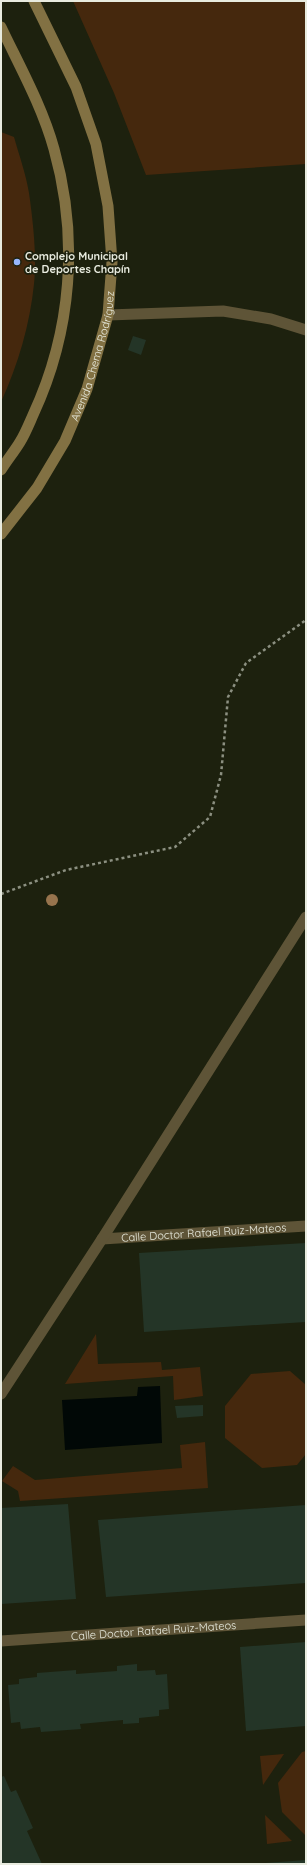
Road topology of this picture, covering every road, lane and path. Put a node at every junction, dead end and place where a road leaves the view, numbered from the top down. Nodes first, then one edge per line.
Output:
1 (34, 1) edge
2 (1, 27) edge
3 (108, 315) junction
4 (306, 330) edge
5 (1, 470) edge
6 (1, 534) edge
7 (306, 620) edge
8 (1, 894) edge
9 (306, 918) edge
10 (306, 1226) edge
11 (102, 1239) junction
12 (1, 1394) edge
13 (306, 1620) edge
14 (1, 1641) edge

1 - 3 main road, Avenida Chema Rodríguez
2 - 5 main road
3 - 4 street
3 - 6 main road, Avenida Chema Rodríguez
7 - 8 path
9 - 11 street
10 - 11 street, Calle Doctor Rafael Ruiz-Mateos
11 - 12 street
13 - 14 street, Calle Doctor Rafael Ruiz-Mateos

